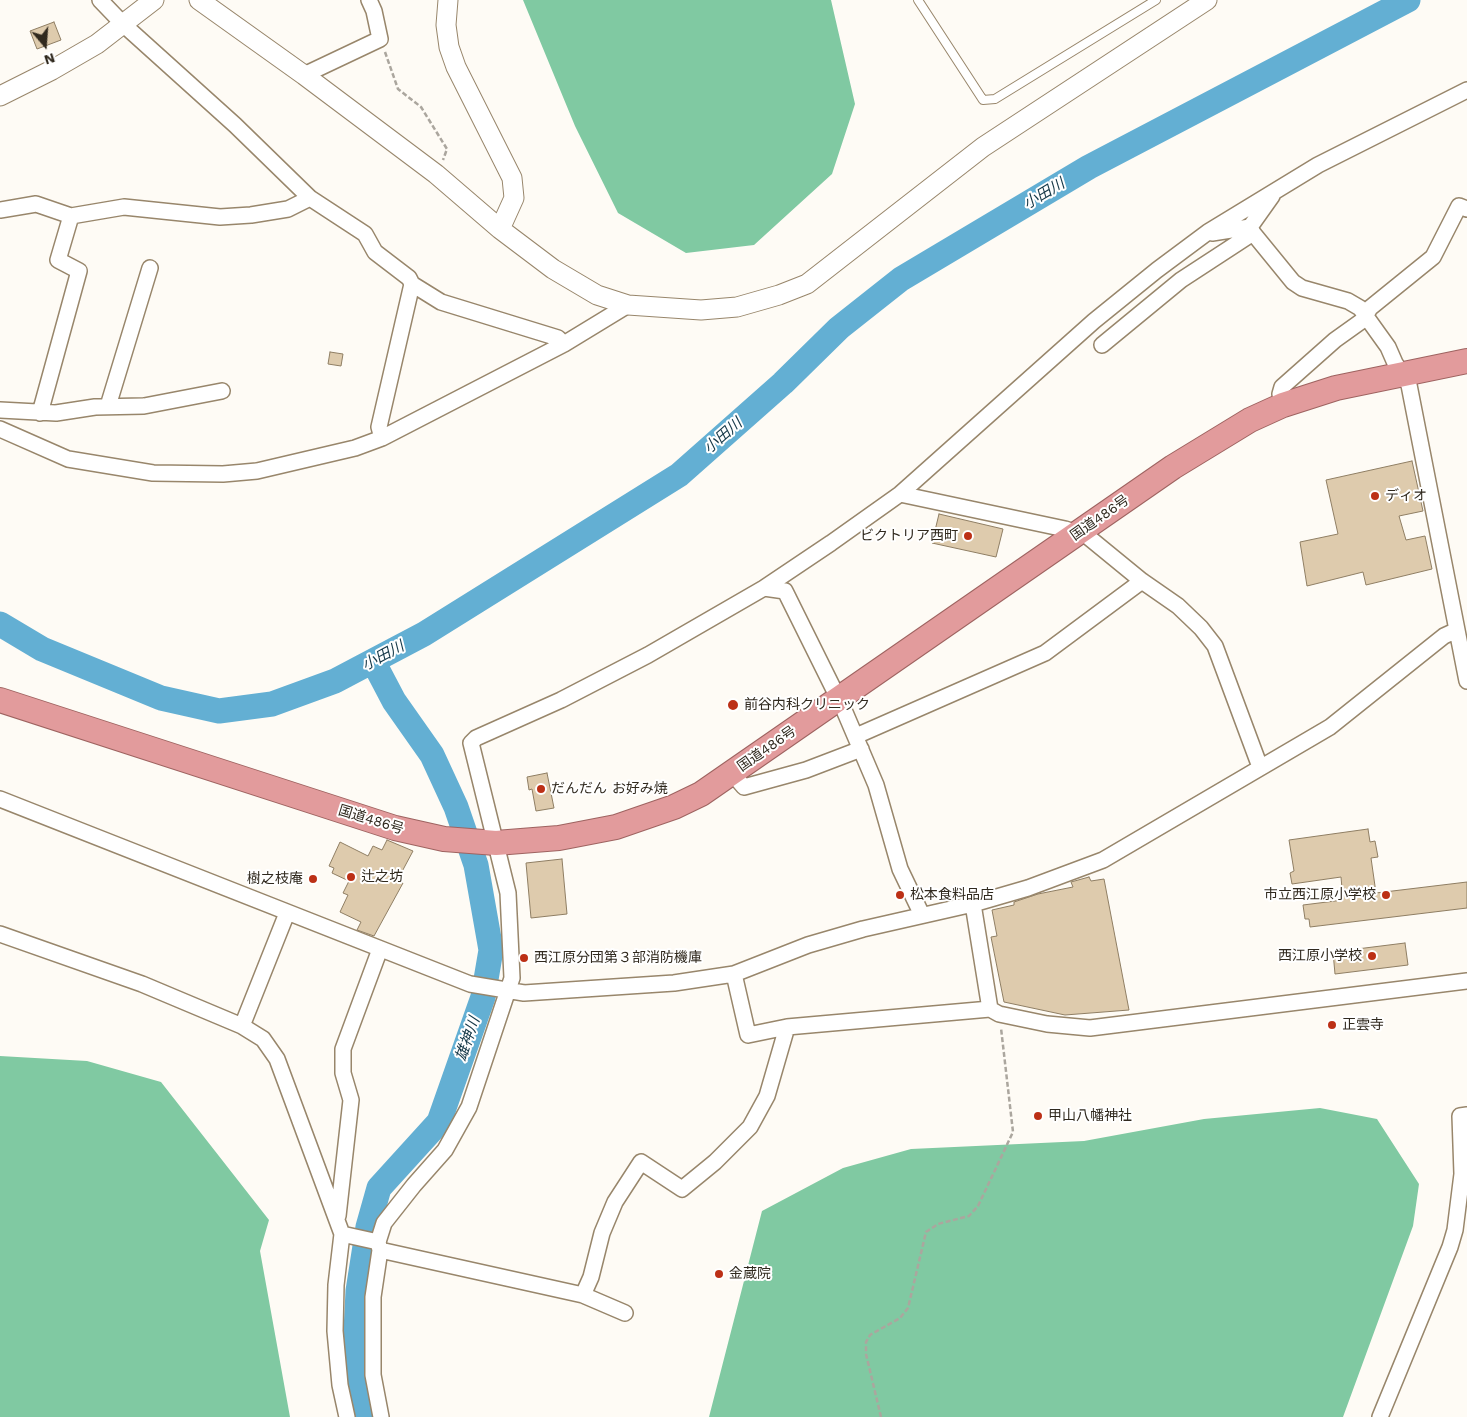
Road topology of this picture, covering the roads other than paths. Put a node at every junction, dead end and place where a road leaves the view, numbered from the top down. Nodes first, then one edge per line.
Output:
1 (100, 0) edge
2 (154, 0) edge
3 (199, 0) edge
4 (369, 0) edge
5 (448, 0) edge
6 (918, 0) edge
7 (1156, 0) edge
8 (1207, 0) edge
9 (124, 25) junction
10 (304, 74) junction
11 (1467, 90) edge
12 (0, 96) edge
13 (1274, 191) junction
14 (310, 198) junction
15 (1467, 209) edge
16 (0, 210) edge
17 (71, 216) junction
18 (500, 229) junction
19 (1252, 230) junction
20 (1208, 232) junction
21 (150, 268) dead end
22 (412, 284) junction
23 (628, 305) junction
24 (1366, 314) junction
25 (1140, 315) junction
26 (1094, 321) junction
27 (564, 344) junction
28 (1102, 345) dead end
29 (1467, 361) edge
30 (1401, 373) junction
31 (222, 391) dead end
32 (1283, 404) junction
33 (108, 406) junction
34 (0, 410) edge
35 (40, 413) junction
36 (0, 429) edge
37 (382, 438) junction
38 (900, 494) junction
39 (1078, 534) junction
40 (1142, 581) junction
41 (764, 588) junction
42 (1459, 619) edge
43 (1467, 680) edge
44 (838, 699) junction
45 (0, 700) edge
46 (859, 743) junction
47 (1260, 767) junction
48 (732, 773) junction
49 (0, 799) edge
50 (493, 842) junction
51 (973, 904) junction
52 (287, 913) junction
53 (922, 915) junction
54 (0, 934) edge
55 (380, 948) junction
56 (734, 974) junction
57 (1467, 980) edge
58 (505, 990) junction
59 (995, 1012) junction
60 (242, 1026) junction
61 (787, 1027) junction
62 (1467, 1115) edge
63 (342, 1229) junction
64 (376, 1244) junction
65 (583, 1295) junction
66 (625, 1313) dead end
67 (347, 1417) edge
68 (381, 1417) edge
69 (1380, 1417) edge

1 - 9 street
2 - 9 street
3 - 10 street
4 - 10 street
5 - 18 street
6 - 7 lane
8 - 23 street
9 - 12 street
9 - 14 street
10 - 18 street
11 - 13 street
13 - 19 street
13 - 20 street
14 - 17 street
14 - 22 street
15 - 24 street
16 - 17 street
17 - 35 street
18 - 23 street
19 - 20 street
19 - 24 street
19 - 25 street
20 - 26 street
21 - 33 street
22 - 27 street
22 - 37 street
23 - 27 street
24 - 30 street
24 - 32 street
25 - 26 street
25 - 28 street
26 - 38 street
27 - 37 street
29 - 30 highway, 国道486号
30 - 32 highway, 国道486号
30 - 42 street
31 - 33 street
32 - 39 highway, 国道486号
33 - 35 street
34 - 35 street
36 - 37 street
38 - 39 street
38 - 41 street
39 - 40 street
39 - 44 highway, 国道486号
40 - 46 street
40 - 47 street
41 - 44 street
41 - 50 street
42 - 43 street
42 - 47 street
44 - 46 street
44 - 48 highway, 国道486号
45 - 50 highway, 国道486号
46 - 48 street
46 - 53 street
47 - 51 street
48 - 50 highway, 国道486号
49 - 52 street
50 - 58 street
51 - 53 street
51 - 59 street
52 - 55 street
52 - 60 street
53 - 56 street
54 - 60 street
55 - 58 street
55 - 63 street
56 - 58 street
56 - 61 street
57 - 59 street
58 - 64 street
59 - 61 street
60 - 63 street
61 - 65 street
62 - 69 street
63 - 64 street
63 - 67 street
64 - 65 street
64 - 68 street
65 - 66 street

